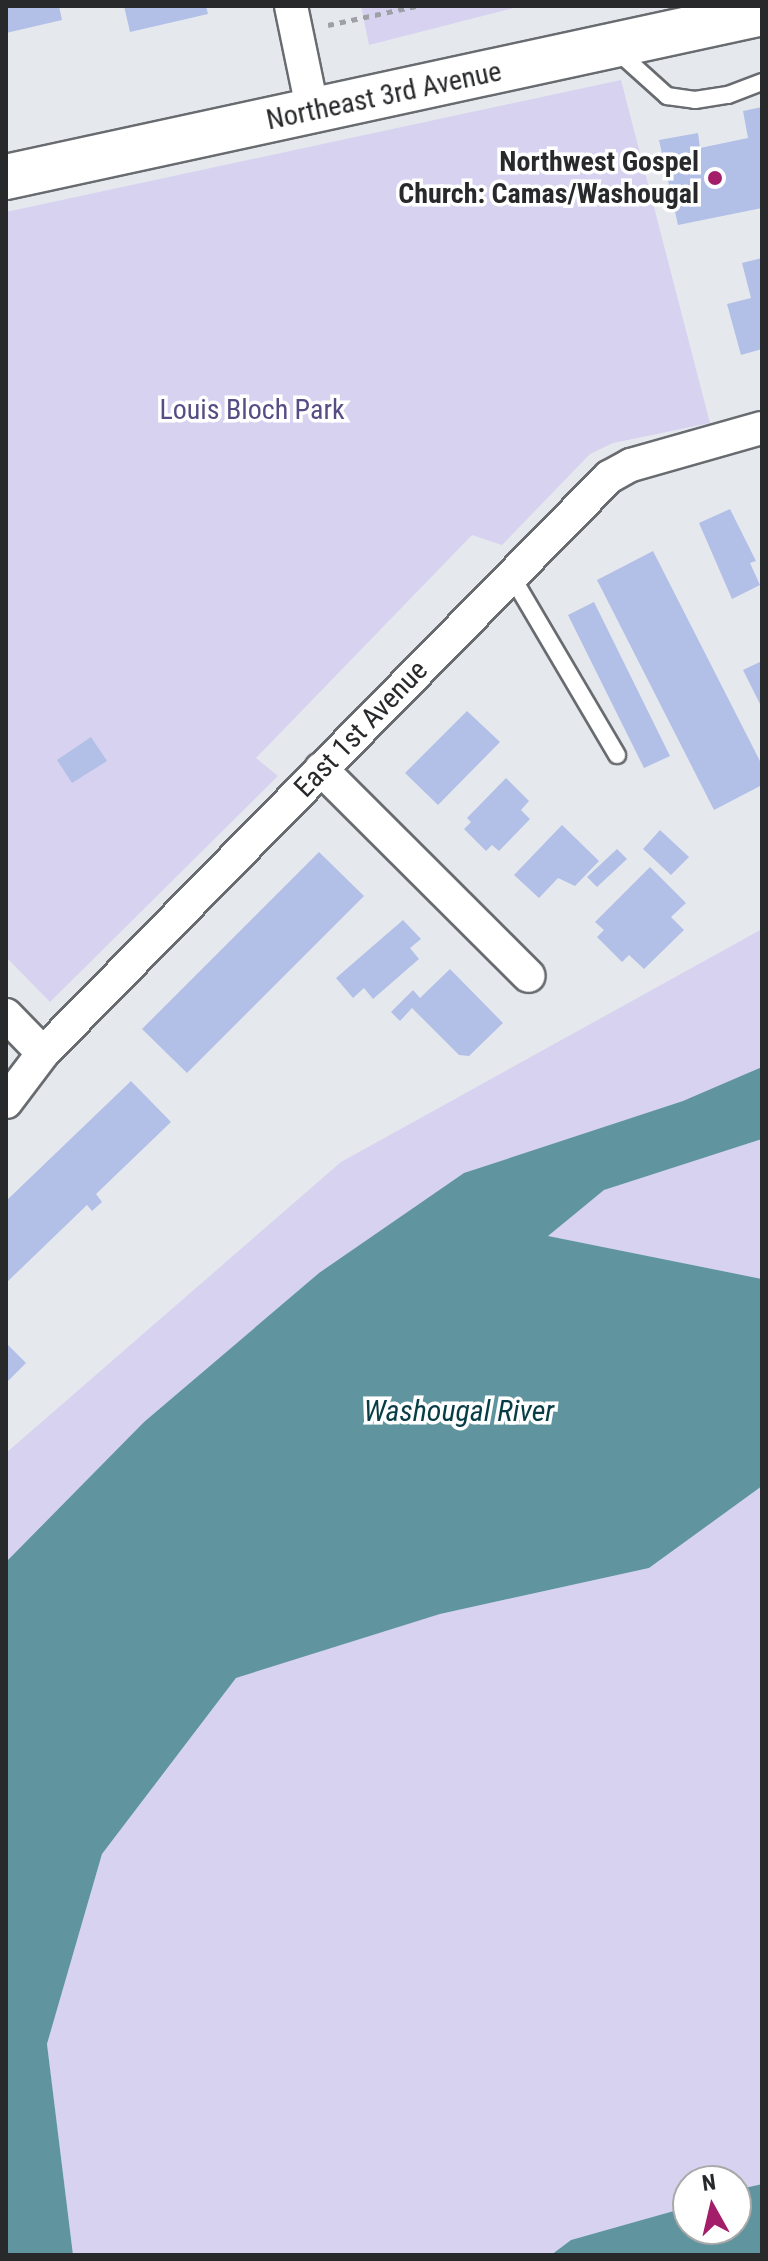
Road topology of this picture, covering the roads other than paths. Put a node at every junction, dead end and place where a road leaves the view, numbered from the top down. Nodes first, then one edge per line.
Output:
1 (762, 13) edge
2 (294, 19) edge
3 (612, 46) junction
4 (762, 82) edge
5 (313, 112) junction
6 (6, 177) edge
7 (762, 428) edge
8 (511, 575) junction
9 (617, 755) dead end
10 (321, 769) junction
11 (529, 976) dead end
12 (6, 1015) edge
13 (43, 1053) junction
14 (6, 1102) edge

1 - 3 main road, Northeast 3rd Avenue
2 - 5 street
3 - 4 lane
3 - 5 main road, Northeast 3rd Avenue
5 - 6 main road, Northeast 3rd Avenue
7 - 8 street, East 1st Avenue
8 - 9 lane
8 - 10 street, East 1st Avenue
10 - 11 street
10 - 13 street, East 1st Avenue
12 - 13 street
13 - 14 street, East 1st Avenue

